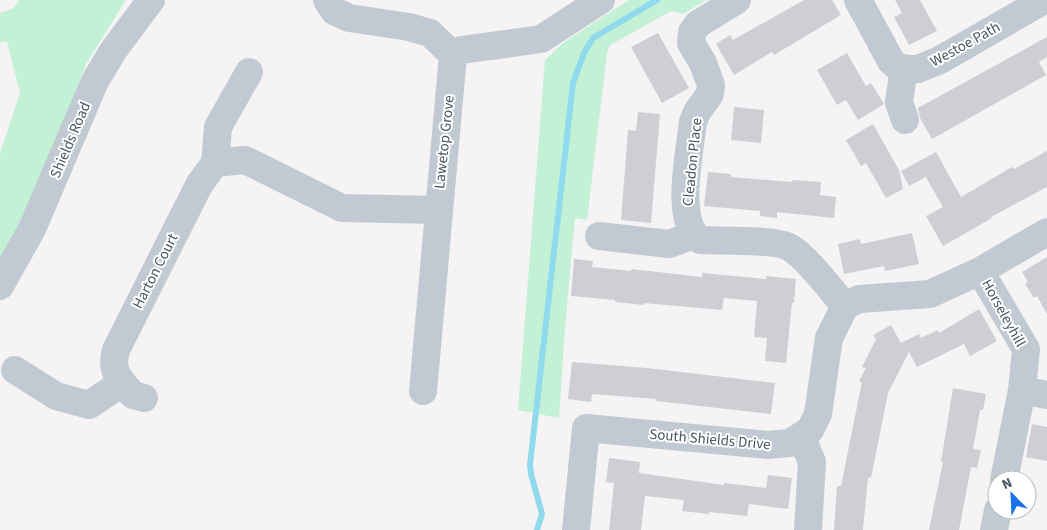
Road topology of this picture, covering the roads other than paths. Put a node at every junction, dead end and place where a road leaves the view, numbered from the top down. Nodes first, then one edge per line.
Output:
1 (151, 0) edge
2 (327, 0) edge
3 (601, 0) edge
4 (738, 0) edge
5 (858, 0) edge
6 (1044, 0) edge
7 (453, 55) junction
8 (904, 68) junction
9 (249, 72) dead end
10 (905, 120) dead end
11 (215, 163) junction
12 (438, 210) junction
13 (1047, 232) edge
14 (599, 236) dead end
15 (694, 236) junction
16 (980, 271) junction
17 (0, 286) edge
18 (845, 306) junction
19 (15, 370) dead end
20 (423, 391) dead end
21 (1034, 392) edge
22 (801, 436) junction
23 (1007, 470) edge
24 (576, 530) edge
25 (808, 530) edge

1 - 17 street, Shields Road
2 - 7 street
3 - 7 street
4 - 15 street, Cleadon Place
5 - 8 street
6 - 8 street, Westoe Path
7 - 12 street, Lawetop Grove
8 - 10 street
9 - 11 street
11 - 12 street
11 - 19 street, Harton Court
12 - 20 street, Lawetop Grove
13 - 16 street
14 - 15 street
15 - 18 street
16 - 18 street
16 - 21 street, Horseleyhill
18 - 22 street
21 - 23 street, Horseleyhill
22 - 24 street, South Shields Drive
22 - 25 street

